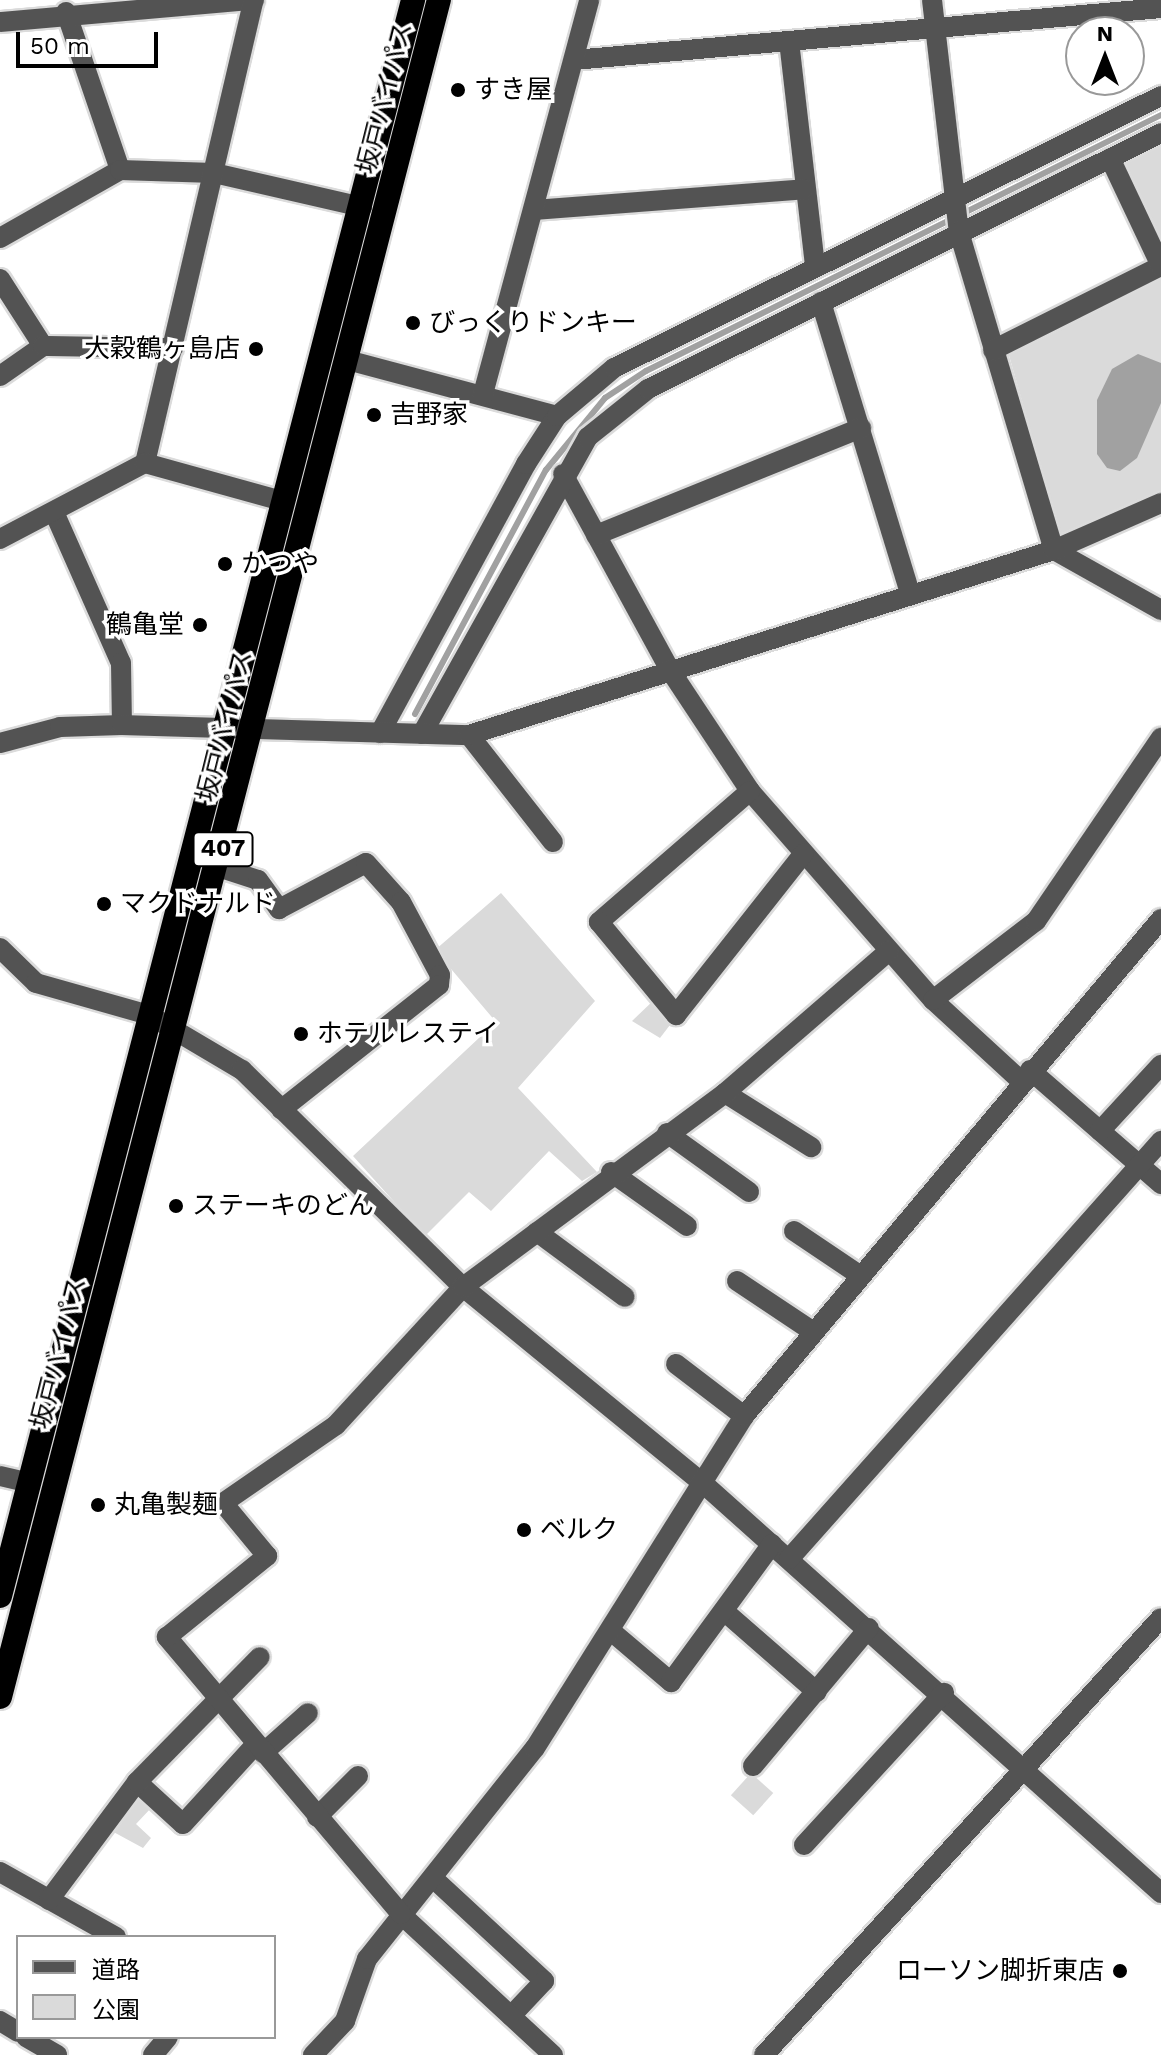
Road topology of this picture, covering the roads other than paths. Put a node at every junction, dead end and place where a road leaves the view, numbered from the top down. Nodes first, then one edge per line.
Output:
1 (254, 0) edge
2 (413, 0) edge
3 (439, 0) edge
4 (589, 0) edge
5 (932, 0) edge
6 (1161, 8) edge
7 (66, 12) junction
8 (0, 22) edge
9 (935, 29) junction
10 (789, 41) junction
11 (574, 60) junction
12 (1161, 96) edge
13 (1161, 133) edge
14 (1110, 158) junction
15 (120, 170) junction
16 (214, 173) junction
17 (804, 189) junction
18 (954, 194) junction
19 (362, 207) junction
20 (534, 210) junction
21 (959, 232) junction
22 (0, 238) edge
23 (815, 267) junction
24 (0, 279) edge
25 (821, 302) junction
26 (43, 346) junction
27 (173, 348) junction
28 (993, 350) junction
29 (347, 360) junction
30 (0, 376) edge
31 (483, 394) junction
32 (557, 416) junction
33 (861, 428) junction
34 (145, 463) junction
35 (563, 474) junction
36 (282, 501) junction
37 (1161, 503) edge
38 (54, 512) junction
39 (596, 535) junction
40 (0, 539) edge
41 (1054, 550) junction
42 (910, 593) junction
43 (1161, 610) edge
44 (670, 670) junction
45 (122, 725) junction
46 (225, 728) junction
47 (253, 729) junction
48 (380, 733) junction
49 (422, 734) junction
50 (469, 735) junction
51 (1161, 738) edge
52 (0, 743) edge
53 (750, 791) junction
54 (553, 842) dead end
55 (804, 853) junction
56 (218, 867) junction
57 (1161, 919) edge
58 (0, 948) edge
59 (889, 951) junction
60 (933, 1000) junction
61 (149, 1015) junction
62 (172, 1027) junction
63 (1161, 1065) edge
64 (1025, 1075) junction
65 (725, 1093) junction
66 (281, 1110) junction
67 (1100, 1131) junction
68 (667, 1133) junction
69 (1161, 1141) edge
70 (811, 1147) dead end
71 (1140, 1165) junction
72 (611, 1172) junction
73 (1161, 1184) edge
74 (749, 1192) dead end
75 (687, 1226) dead end
76 (794, 1231) dead end
77 (537, 1232) junction
78 (858, 1274) junction
79 (737, 1281) dead end
80 (463, 1287) junction
81 (625, 1297) dead end
82 (812, 1331) junction
83 (676, 1364) dead end
84 (744, 1416) junction
85 (0, 1476) edge
86 (30, 1483) junction
87 (705, 1485) junction
88 (772, 1544) junction
89 (789, 1559) junction
90 (0, 1596) edge
91 (724, 1611) junction
92 (1161, 1618) edge
93 (869, 1628) junction
94 (611, 1631) junction
95 (260, 1657) dead end
96 (817, 1692) junction
97 (944, 1693) junction
98 (215, 1696) junction
99 (0, 1697) edge
100 (308, 1713) dead end
101 (259, 1749) junction
102 (753, 1766) dead end
103 (1026, 1768) junction
104 (358, 1776) dead end
105 (137, 1782) junction
106 (317, 1817) junction
107 (804, 1845) dead end
108 (0, 1872) edge
109 (434, 1879) junction
110 (1161, 1893) edge
111 (49, 1900) junction
112 (401, 1914) junction
113 (112, 1935) edge
114 (511, 2016) junction
115 (29, 2039) edge
116 (166, 2039) edge
117 (544, 2052) edge
118 (57, 2055) edge
119 (153, 2055) edge
120 (313, 2055) edge
121 (764, 2055) edge

1 - 7 street
1 - 16 street
2 - 19 highway, 坂戸バイパス / 407
3 - 29 highway, 坂戸バイパス / 407
4 - 11 street
5 - 9 street
6 - 9 street
7 - 8 street
7 - 15 street
9 - 10 street
9 - 18 street
10 - 11 street
10 - 17 street
11 - 20 street
12 - 18 street
13 - 14 street
14 - 21 street
14 - 28 street
15 - 16 street
15 - 22 street
16 - 19 street
16 - 27 street
17 - 20 street
17 - 23 street
18 - 21 street
18 - 23 street
19 - 36 highway, 坂戸バイパス / 407
20 - 31 street
21 - 25 street
21 - 28 street
23 - 32 street
24 - 26 street
25 - 33 street
25 - 35 street
26 - 27 street
26 - 30 street
27 - 34 street
28 - 41 street
29 - 31 street
29 - 47 highway, 坂戸バイパス / 407
31 - 32 street
32 - 48 street
33 - 39 street
33 - 42 street
34 - 36 street
34 - 38 street
35 - 39 street
35 - 49 street
36 - 46 highway, 坂戸バイパス / 407
37 - 41 street
38 - 40 street
38 - 45 street
39 - 44 street
41 - 42 street
41 - 43 street
42 - 44 street
44 - 50 street
44 - 53 street
45 - 46 street
45 - 52 street
46 - 47 street
46 - 61 highway, 坂戸バイパス / 407
47 - 48 street
47 - 56 highway, 坂戸バイパス / 407
48 - 49 street
49 - 50 street
50 - 54 street
51 - 60 street
53 - 55 street
53 - 55 street
55 - 59 street
56 - 62 highway, 坂戸バイパス / 407
56 - 66 street
57 - 64 street
58 - 61 street
59 - 60 street
59 - 65 street
60 - 64 street
61 - 62 street
61 - 86 highway, 坂戸バイパス / 407
62 - 66 street
62 - 99 highway, 坂戸バイパス / 407
63 - 67 street
64 - 67 street
64 - 78 street
65 - 68 street
65 - 70 street
66 - 80 street
67 - 71 street
68 - 72 street
68 - 74 street
69 - 71 street
71 - 73 street
71 - 89 street
72 - 75 street
72 - 77 street
76 - 78 street
77 - 80 street
77 - 81 street
78 - 82 street
79 - 82 street
80 - 87 street
80 - 98 street
82 - 84 street
83 - 84 street
84 - 87 street
85 - 86 street
86 - 90 highway, 坂戸バイパス / 407
87 - 88 street
87 - 94 street
88 - 89 street
88 - 91 street
89 - 93 street
91 - 94 street
91 - 96 street
92 - 103 street
93 - 96 street
93 - 97 street
94 - 109 street
95 - 98 street
96 - 102 street
97 - 103 street
97 - 107 street
98 - 101 street
98 - 105 street
100 - 101 street
101 - 105 street
101 - 106 street
103 - 110 street
103 - 121 street
104 - 106 street
105 - 111 street
106 - 112 street
108 - 111 street
109 - 112 street
109 - 114 street
111 - 113 street
112 - 114 street
112 - 120 street
114 - 117 street
115 - 118 street
116 - 119 street

